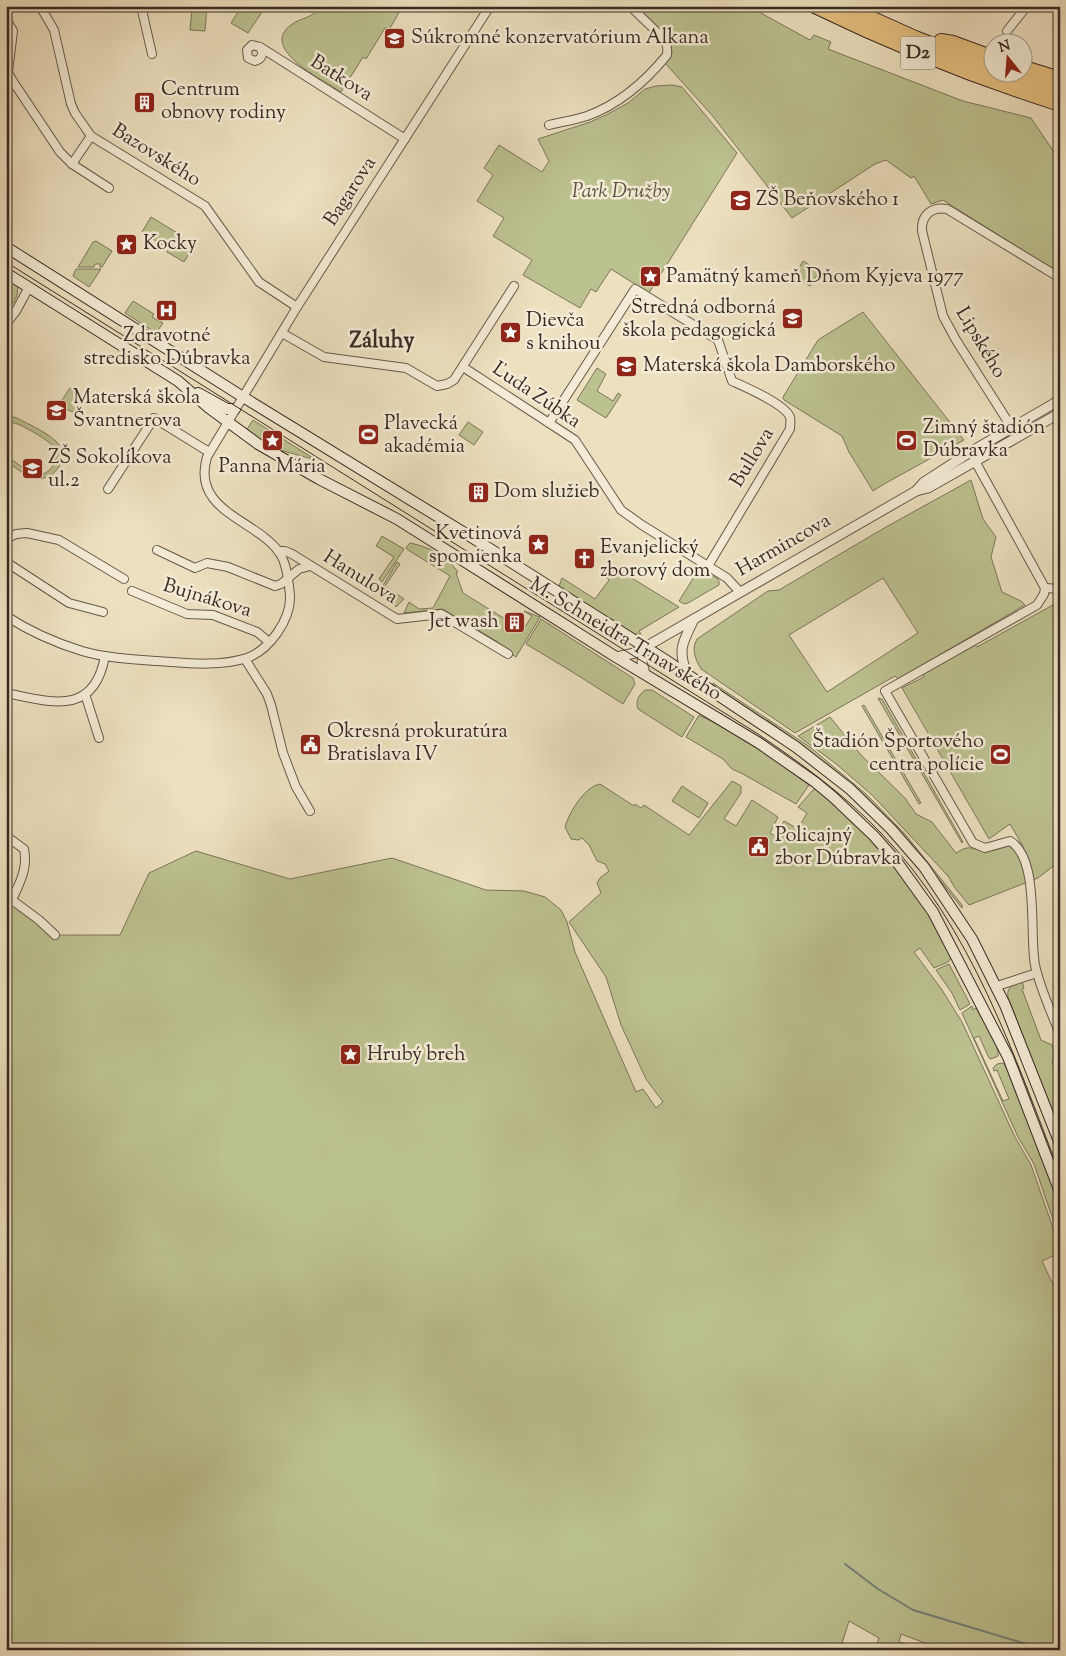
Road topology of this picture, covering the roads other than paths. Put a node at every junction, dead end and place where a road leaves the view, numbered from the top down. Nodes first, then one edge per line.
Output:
1 (40, 6) edge
2 (141, 6) edge
3 (490, 6) edge
4 (630, 6) edge
5 (815, 6) edge
6 (844, 6) edge
7 (1028, 6) edge
8 (6, 19) edge
9 (1007, 31) dead end
10 (916, 38) junction
11 (260, 47) dead end
12 (152, 54) dead end
13 (984, 54) edge
14 (984, 64) edge
15 (7, 71) edge
16 (1034, 71) edge
17 (1060, 79) edge
18 (1034, 82) edge
19 (1060, 91) edge
20 (1060, 104) edge
21 (549, 125) dead end
22 (91, 136) junction
23 (404, 139) junction
24 (72, 164) junction
25 (109, 188) dead end
26 (6, 247) edge
27 (6, 273) edge
28 (1060, 278) edge
29 (514, 286) dead end
30 (29, 287) junction
31 (297, 307) junction
32 (6, 324) edge
33 (282, 333) junction
34 (464, 367) junction
35 (178, 381) junction
36 (243, 397) junction
37 (1060, 400) edge
38 (235, 409) junction
39 (1060, 413) edge
40 (227, 422) junction
41 (549, 422) junction
42 (1012, 428) junction
43 (972, 451) junction
44 (209, 452) junction
45 (975, 461) junction
46 (108, 489) dead end
47 (916, 491) junction
48 (6, 539) edge
49 (157, 550) dead end
50 (278, 551) junction
51 (6, 562) edge
52 (310, 566) junction
53 (708, 566) junction
54 (124, 578) dead end
55 (287, 579) junction
56 (1045, 588) junction
57 (1060, 589) edge
58 (132, 591) dead end
59 (740, 592) junction
60 (102, 612) dead end
61 (6, 616) edge
62 (694, 619) junction
63 (269, 642) junction
64 (644, 647) junction
65 (508, 654) dead end
66 (105, 656) junction
67 (616, 657) junction
68 (245, 659) junction
69 (644, 674) junction
70 (687, 674) junction
71 (6, 693) edge
72 (85, 694) junction
73 (99, 738) dead end
74 (310, 812) dead end
75 (6, 836) edge
76 (55, 935) dead end
77 (1037, 973) junction
78 (997, 986) junction
79 (1060, 1034) edge
80 (1060, 1144) edge
81 (1060, 1192) edge

1 - 22 street, Bazovského
2 - 12 street
3 - 23 street, Bagarova
4 - 21 street
5 - 20 highway, D2
6 - 10 highway, D2
7 - 9 street
8 - 15 street
10 - 13 highway
10 - 14 highway, D2
11 - 23 street, Batkova
15 - 24 street
16 - 17 highway
18 - 19 highway
22 - 24 street
22 - 31 street, Bazovského
23 - 31 street, Bagarova
24 - 25 street
26 - 36 main road, M. Schneidra Trnavského
27 - 30 main road, M. Schneidra Trnavského
28 - 42 street, Lipského
29 - 34 street
30 - 32 street
30 - 35 main road, M. Schneidra Trnavského
31 - 33 street, Bagarova
33 - 34 street
33 - 36 street, Bagarova
34 - 41 street, Ľuda Zúbka
35 - 38 main road
35 - 40 main road, M. Schneidra Trnavského
36 - 38 street, Bagarova
36 - 64 main road, M. Schneidra Trnavského
37 - 42 street, Harmincova
38 - 40 street, Hanulova
39 - 45 street, Harmincova
40 - 44 street, Hanulova
40 - 67 main road, M. Schneidra Trnavského
41 - 53 street, Ľuda Zúbka
41 - 53 street, Bullova
42 - 43 street, Harmincova
43 - 45 street
43 - 47 street, Harmincova
44 - 46 street
44 - 50 street, Hanulova
45 - 47 street, Harmincova
45 - 56 street
47 - 59 street, Harmincova
48 - 54 street
49 - 55 street
50 - 52 street, Hanulova
50 - 55 street
51 - 60 street
52 - 55 street
52 - 65 street, Hanulova
53 - 59 street, Ľuda Zúbka
55 - 63 street
56 - 57 street
56 - 77 street
58 - 63 street, Bujnákova
59 - 62 street, Harmincova
61 - 66 street
62 - 64 street, Harmincova
62 - 70 street
63 - 68 street
64 - 67 street, Harmincova
64 - 69 street
64 - 70 main road, M. Schneidra Trnavského
66 - 68 street
66 - 72 street
67 - 69 main road, M. Schneidra Trnavského
68 - 74 street
69 - 81 main road, M. Schneidra Trnavského
70 - 78 main road, M. Schneidra Trnavského
71 - 72 street
72 - 73 street
75 - 76 street
77 - 78 street
77 - 79 street
78 - 80 main road, M. Schneidra Trnavského

